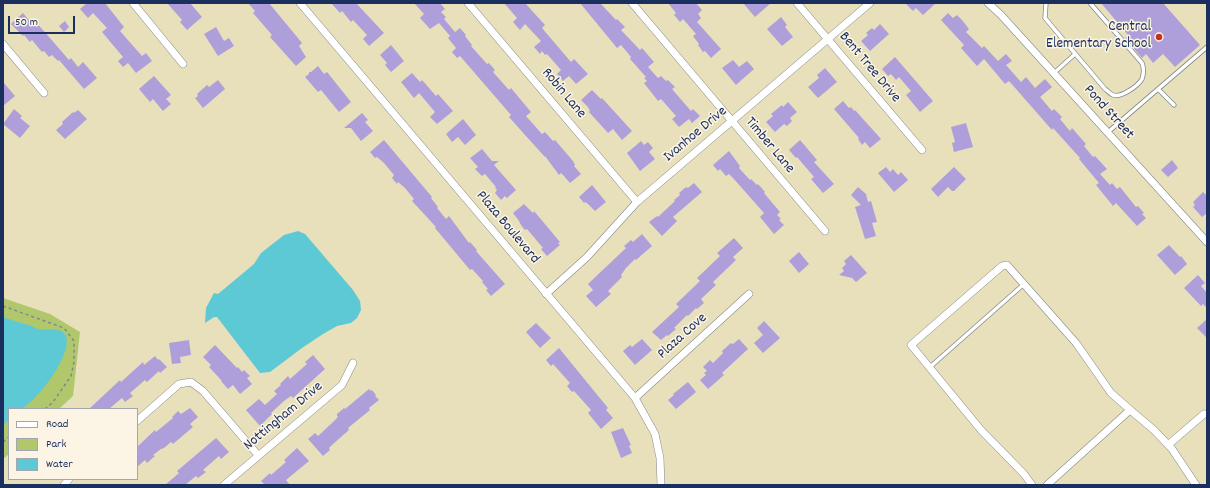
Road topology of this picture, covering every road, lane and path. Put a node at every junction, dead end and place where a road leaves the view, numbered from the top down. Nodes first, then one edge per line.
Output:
1 (133, 3) edge
2 (300, 3) edge
3 (468, 3) edge
4 (632, 3) edge
5 (797, 3) edge
6 (870, 3) edge
7 (988, 3) edge
8 (1046, 3) edge
9 (1090, 3) edge
10 (827, 39) junction
11 (3, 44) edge
12 (1207, 46) edge
13 (1075, 54) junction
14 (183, 64) dead end
15 (1054, 73) junction
16 (1158, 89) junction
17 (44, 93) dead end
18 (1174, 105) dead end
19 (732, 122) junction
20 (1108, 132) junction
21 (922, 150) dead end
22 (637, 202) junction
23 (825, 231) dead end
24 (1207, 242) edge
25 (1024, 284) junction
26 (546, 294) junction
27 (749, 294) dead end
28 (3, 306) edge
29 (353, 363) dead end
30 (929, 368) junction
31 (635, 398) junction
32 (46, 408) edge
33 (1130, 410) junction
34 (1204, 414) dead end
35 (138, 420) edge
36 (1168, 445) junction
37 (258, 455) junction
38 (224, 485) edge
39 (661, 485) edge
40 (1032, 485) edge
41 (1047, 485) edge
42 (1196, 485) edge

1 - 14 street
2 - 26 street, Plaza Boulevard
3 - 22 street, Robin Lane
4 - 19 street, Timber Lane
5 - 10 street, Bent Tree Drive
6 - 10 street, Ivanhoe Drive
7 - 15 street, Pond Street
8 - 13 lane
9 - 13 lane
10 - 19 street, Ivanhoe Drive
10 - 21 street, Bent Tree Drive
11 - 17 street
12 - 16 lane
13 - 15 lane
15 - 20 street, Pond Street
16 - 18 lane
16 - 20 lane
19 - 22 street, Ivanhoe Drive
19 - 23 street, Timber Lane
20 - 24 street, Pond Street
22 - 26 street, Ivanhoe Drive
25 - 30 lane
25 - 30 street
25 - 33 street
26 - 31 street, Plaza Boulevard
27 - 31 street, Plaza Cove
28 - 32 path
29 - 37 street, Nottingham Drive
30 - 40 street
31 - 39 street, Plaza Boulevard
33 - 36 street
33 - 41 street
34 - 36 street
35 - 37 street
36 - 42 street
37 - 38 street, Nottingham Drive

